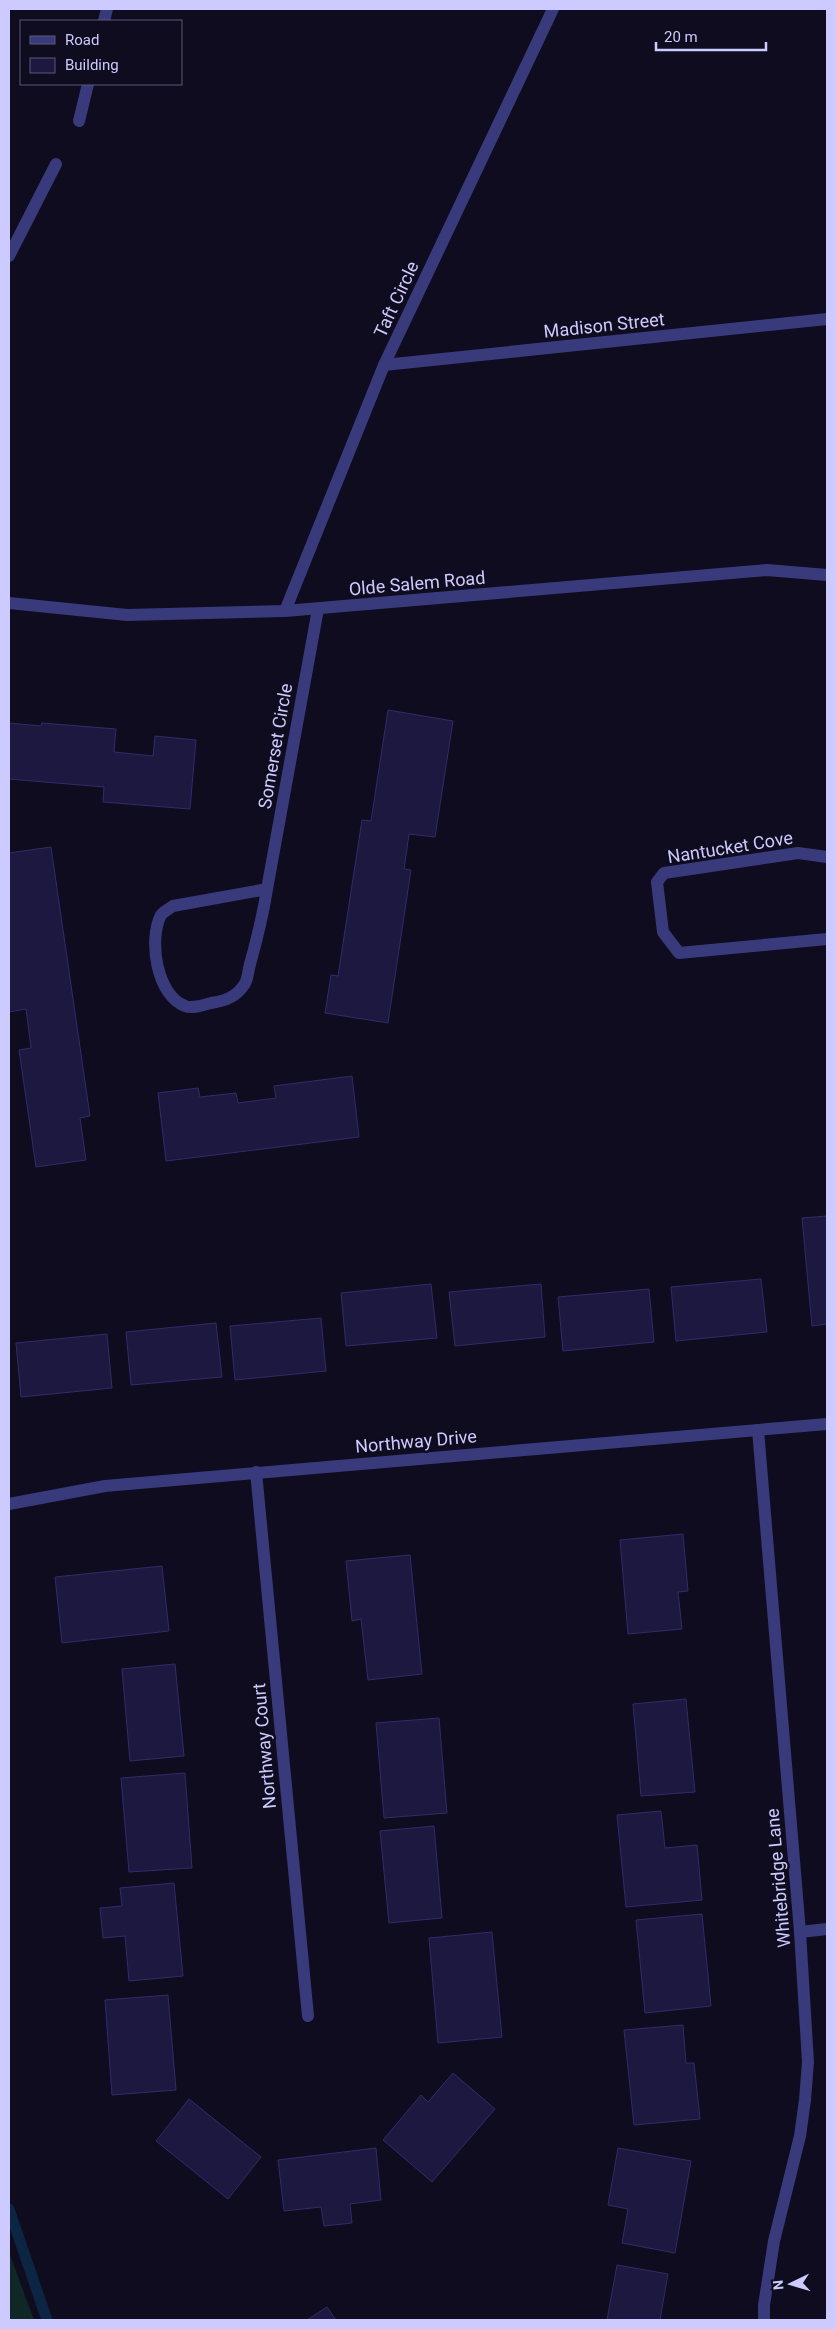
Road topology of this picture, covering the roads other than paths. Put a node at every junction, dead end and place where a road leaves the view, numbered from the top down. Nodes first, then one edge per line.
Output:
1 (553, 9) edge
2 (88, 85) edge
3 (79, 121) dead end
4 (56, 164) dead end
5 (9, 256) edge
6 (827, 319) edge
7 (384, 365) junction
8 (827, 575) edge
9 (9, 603) edge
10 (318, 609) junction
11 (285, 611) junction
12 (827, 857) edge
13 (267, 889) junction
14 (827, 939) edge
15 (827, 1424) edge
16 (758, 1430) junction
17 (256, 1472) junction
18 (9, 1504) edge
19 (827, 1929) edge
20 (800, 1932) junction
21 (308, 2016) dead end
22 (764, 2320) edge

1 - 7 street, Taft Circle
2 - 3 street
4 - 5 street
6 - 7 street, Madison Street
7 - 11 street, Taft Circle
8 - 10 street, Olde Salem Road
9 - 11 street, Olde Salem Road
10 - 11 street, Olde Salem Road
10 - 13 street, Somerset Circle
12 - 14 street, Nantucket Cove
13 - 13 street, Somerset Circle
15 - 16 street, Northway Drive
16 - 17 street, Northway Drive
16 - 20 street, Whitebridge Lane
17 - 18 street, Northway Drive
17 - 21 street, Northway Court
19 - 20 street
20 - 22 street, Whitebridge Lane

